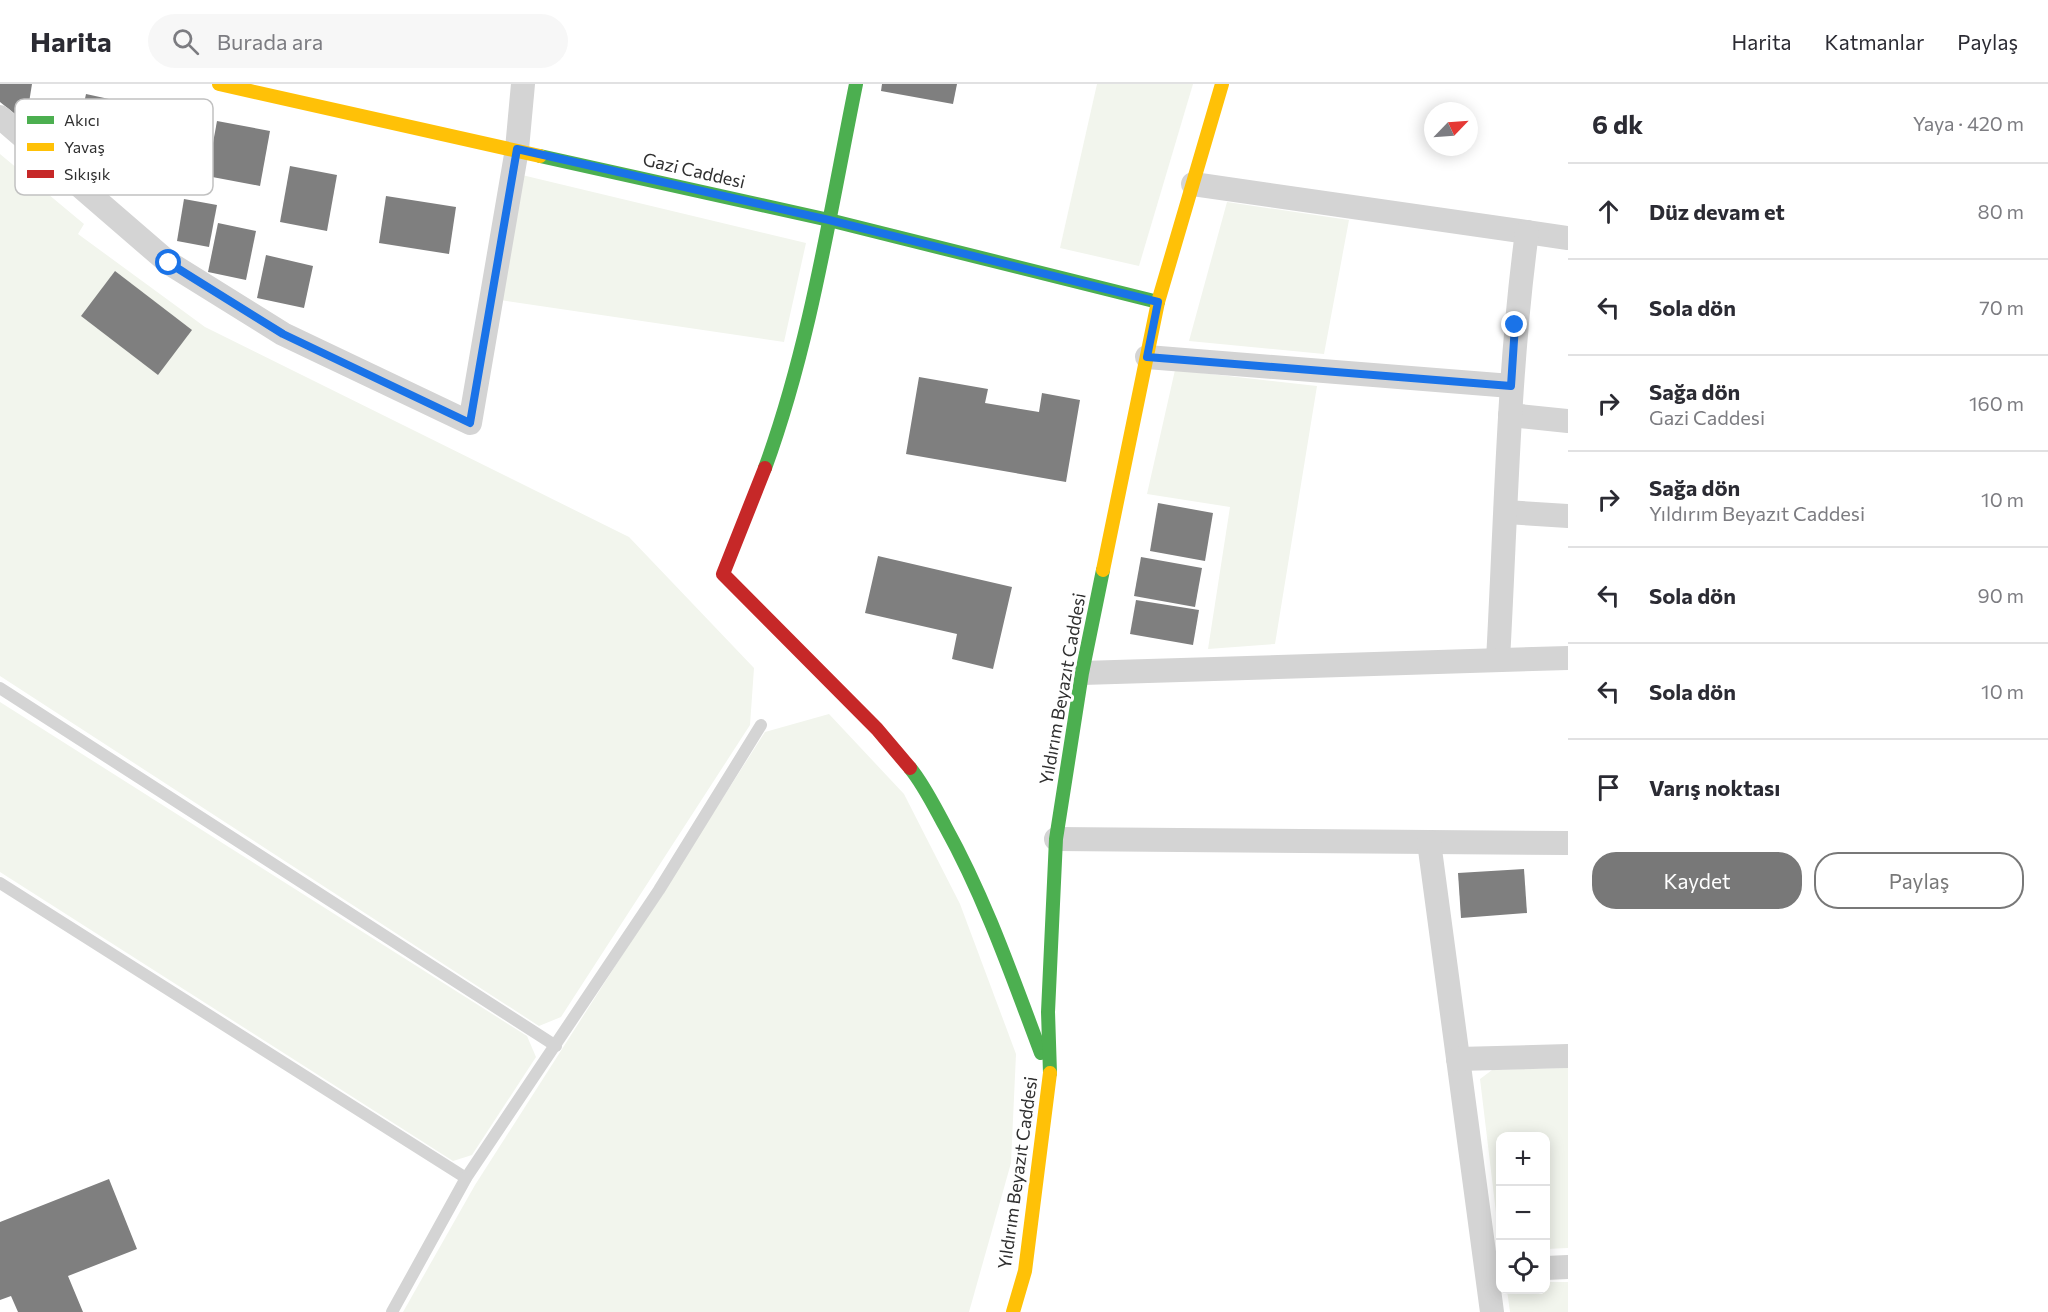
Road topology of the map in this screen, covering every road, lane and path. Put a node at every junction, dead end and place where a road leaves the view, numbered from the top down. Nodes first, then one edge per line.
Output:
1 (219, 84) edge
2 (523, 84) edge
3 (856, 84) edge
4 (1222, 84) edge
5 (318, 95) edge
6 (0, 117) edge
7 (15, 130) edge
8 (517, 149) junction
9 (1193, 184) junction
10 (90, 195) edge
11 (829, 220) junction
12 (1527, 232) junction
13 (1568, 238) edge
14 (1158, 302) junction
15 (1147, 357) junction
16 (1511, 386) junction
17 (1510, 415) junction
18 (1568, 420) edge
19 (1506, 512) junction
20 (1568, 516) edge
21 (1568, 658) edge
22 (1498, 660) junction
23 (1083, 673) junction
24 (0, 688) edge
25 (760, 725) dead end
26 (1056, 839) junction
27 (1429, 842) junction
28 (1568, 843) edge
29 (0, 883) edge
30 (556, 1046) junction
31 (1568, 1056) edge
32 (1458, 1059) junction
33 (1050, 1075) junction
34 (466, 1179) junction
35 (1568, 1267) edge
36 (1550, 1268) edge
37 (1493, 1269) edge
38 (392, 1312) edge
39 (1013, 1312) edge
40 (1492, 1312) edge

1 - 5 street, Gazi Caddesi
2 - 8 street
3 - 11 street
4 - 9 street, Yıldırım Beyazıt Caddesi
5 - 8 street, Gazi Caddesi
6 - 7 street
8 - 10 street
8 - 11 street, Gazi Caddesi
9 - 12 street
9 - 14 street, Yıldırım Beyazıt Caddesi
11 - 14 street, Gazi Caddesi
11 - 33 street
12 - 13 street
12 - 16 street
14 - 15 street, Yıldırım Beyazıt Caddesi
15 - 16 street
15 - 23 street, Yıldırım Beyazıt Caddesi
16 - 17 street
17 - 18 street
17 - 19 street
19 - 20 street
19 - 22 street
21 - 22 street
22 - 23 street
23 - 26 street, Yıldırım Beyazıt Caddesi
24 - 30 lane
25 - 30 lane
26 - 27 street
26 - 33 street, Yıldırım Beyazıt Caddesi
27 - 28 street
27 - 32 street
29 - 34 lane
30 - 34 lane
31 - 32 street
32 - 37 street
33 - 39 street, Yıldırım Beyazıt Caddesi
34 - 38 lane
35 - 36 street
37 - 40 street

